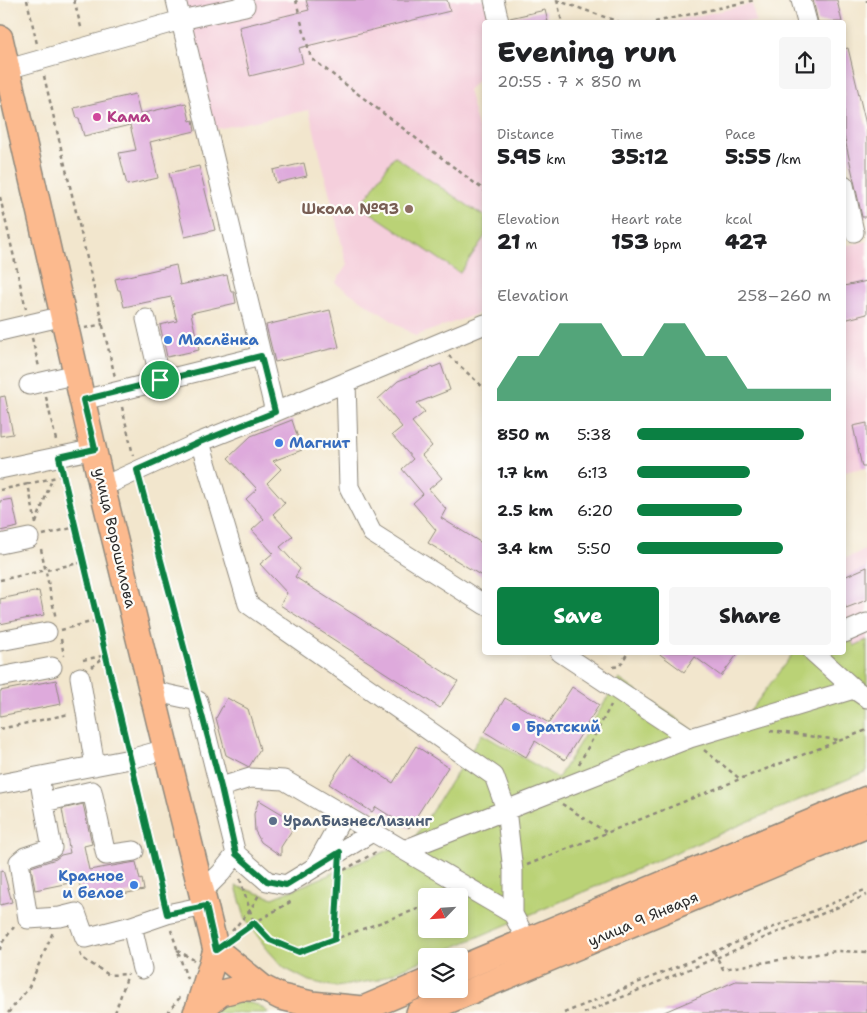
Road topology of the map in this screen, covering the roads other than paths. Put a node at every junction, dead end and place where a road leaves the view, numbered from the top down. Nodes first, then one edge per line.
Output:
1 (176, 0) edge
2 (494, 0) edge
3 (802, 0) edge
4 (244, 6) dead end
5 (181, 20) junction
6 (499, 20) edge
7 (807, 20) edge
8 (0, 38) edge
9 (8, 69) junction
10 (846, 194) edge
11 (855, 232) edge
12 (64, 316) junction
13 (146, 319) dead end
14 (482, 325) edge
15 (0, 330) edge
16 (261, 356) junction
17 (77, 374) junction
18 (160, 380) junction
19 (346, 382) junction
20 (36, 383) road end
21 (83, 400) junction
22 (275, 412) junction
23 (200, 442) junction
24 (95, 449) junction
25 (0, 468) edge
26 (102, 487) junction
27 (34, 532) road end
28 (0, 544) edge
29 (482, 602) edge
30 (867, 623) edge
31 (53, 631) road end
32 (846, 632) edge
33 (0, 641) edge
34 (565, 655) edge
35 (817, 655) edge
36 (59, 665) road end
37 (0, 677) edge
38 (80, 677) dead end
39 (152, 691) junction
40 (861, 693) edge
41 (690, 738) junction
42 (166, 749) junction
43 (95, 766) junction
44 (39, 777) junction
45 (0, 784) edge
46 (221, 787) junction
47 (867, 799) edge
48 (44, 802) junction
49 (506, 810) junction
50 (344, 814) junction
51 (867, 825) edge
52 (372, 832) junction
53 (404, 850) junction
54 (134, 851) dead end
55 (236, 854) junction
56 (314, 867) junction
57 (204, 899) junction
58 (513, 914) junction
59 (132, 926) junction
60 (527, 940) junction
61 (216, 950) junction
62 (537, 963) junction
63 (468, 965) edge
64 (142, 968) road end
65 (418, 985) edge
66 (278, 999) edge
67 (192, 1006) edge
68 (450, 1007) edge
69 (419, 1013) edge

1 - 5 street
2 - 6 street
3 - 7 street
4 - 5 street
5 - 9 street
5 - 16 street
8 - 9 main road, улица Ворошилова
9 - 12 main road, улица Ворошилова
10 - 11 street
12 - 15 street
12 - 17 main road, улица Ворошилова
13 - 18 street
14 - 19 street
16 - 18 street
16 - 22 street
17 - 20 street
17 - 21 main road, улица Ворошилова
18 - 21 street
19 - 22 street
19 - 29 street
21 - 24 main road, улица Ворошилова
22 - 23 street
23 - 26 street
23 - 49 street
24 - 25 street
24 - 26 main road, улица Ворошилова
26 - 39 main road, улица Ворошилова
27 - 28 street
30 - 32 street
31 - 33 street
34 - 41 street
35 - 40 street
36 - 37 street
38 - 43 street
39 - 42 main road, улица Ворошилова
39 - 46 street
40 - 41 street
41 - 49 street
42 - 43 street
42 - 57 main road, улица Ворошилова
43 - 44 street
44 - 45 street
44 - 48 street
46 - 50 street
46 - 55 street
47 - 60 main road, улица 9 Января
48 - 54 street
48 - 59 street
49 - 53 street
49 - 58 street
50 - 52 street
50 - 56 street
51 - 62 main road, улица 9 Января
52 - 53 street
52 - 56 street
53 - 58 street
55 - 56 street
55 - 57 street
57 - 59 street
57 - 61 main road, улица Ворошилова
58 - 60 street
59 - 64 street
60 - 62 street
60 - 63 main road, улица 9 Января
61 - 66 main road
61 - 67 main road, улица Ворошилова
62 - 68 main road, улица 9 Января
65 - 66 main road
66 - 67 main road
68 - 69 main road, улица 9 Января

